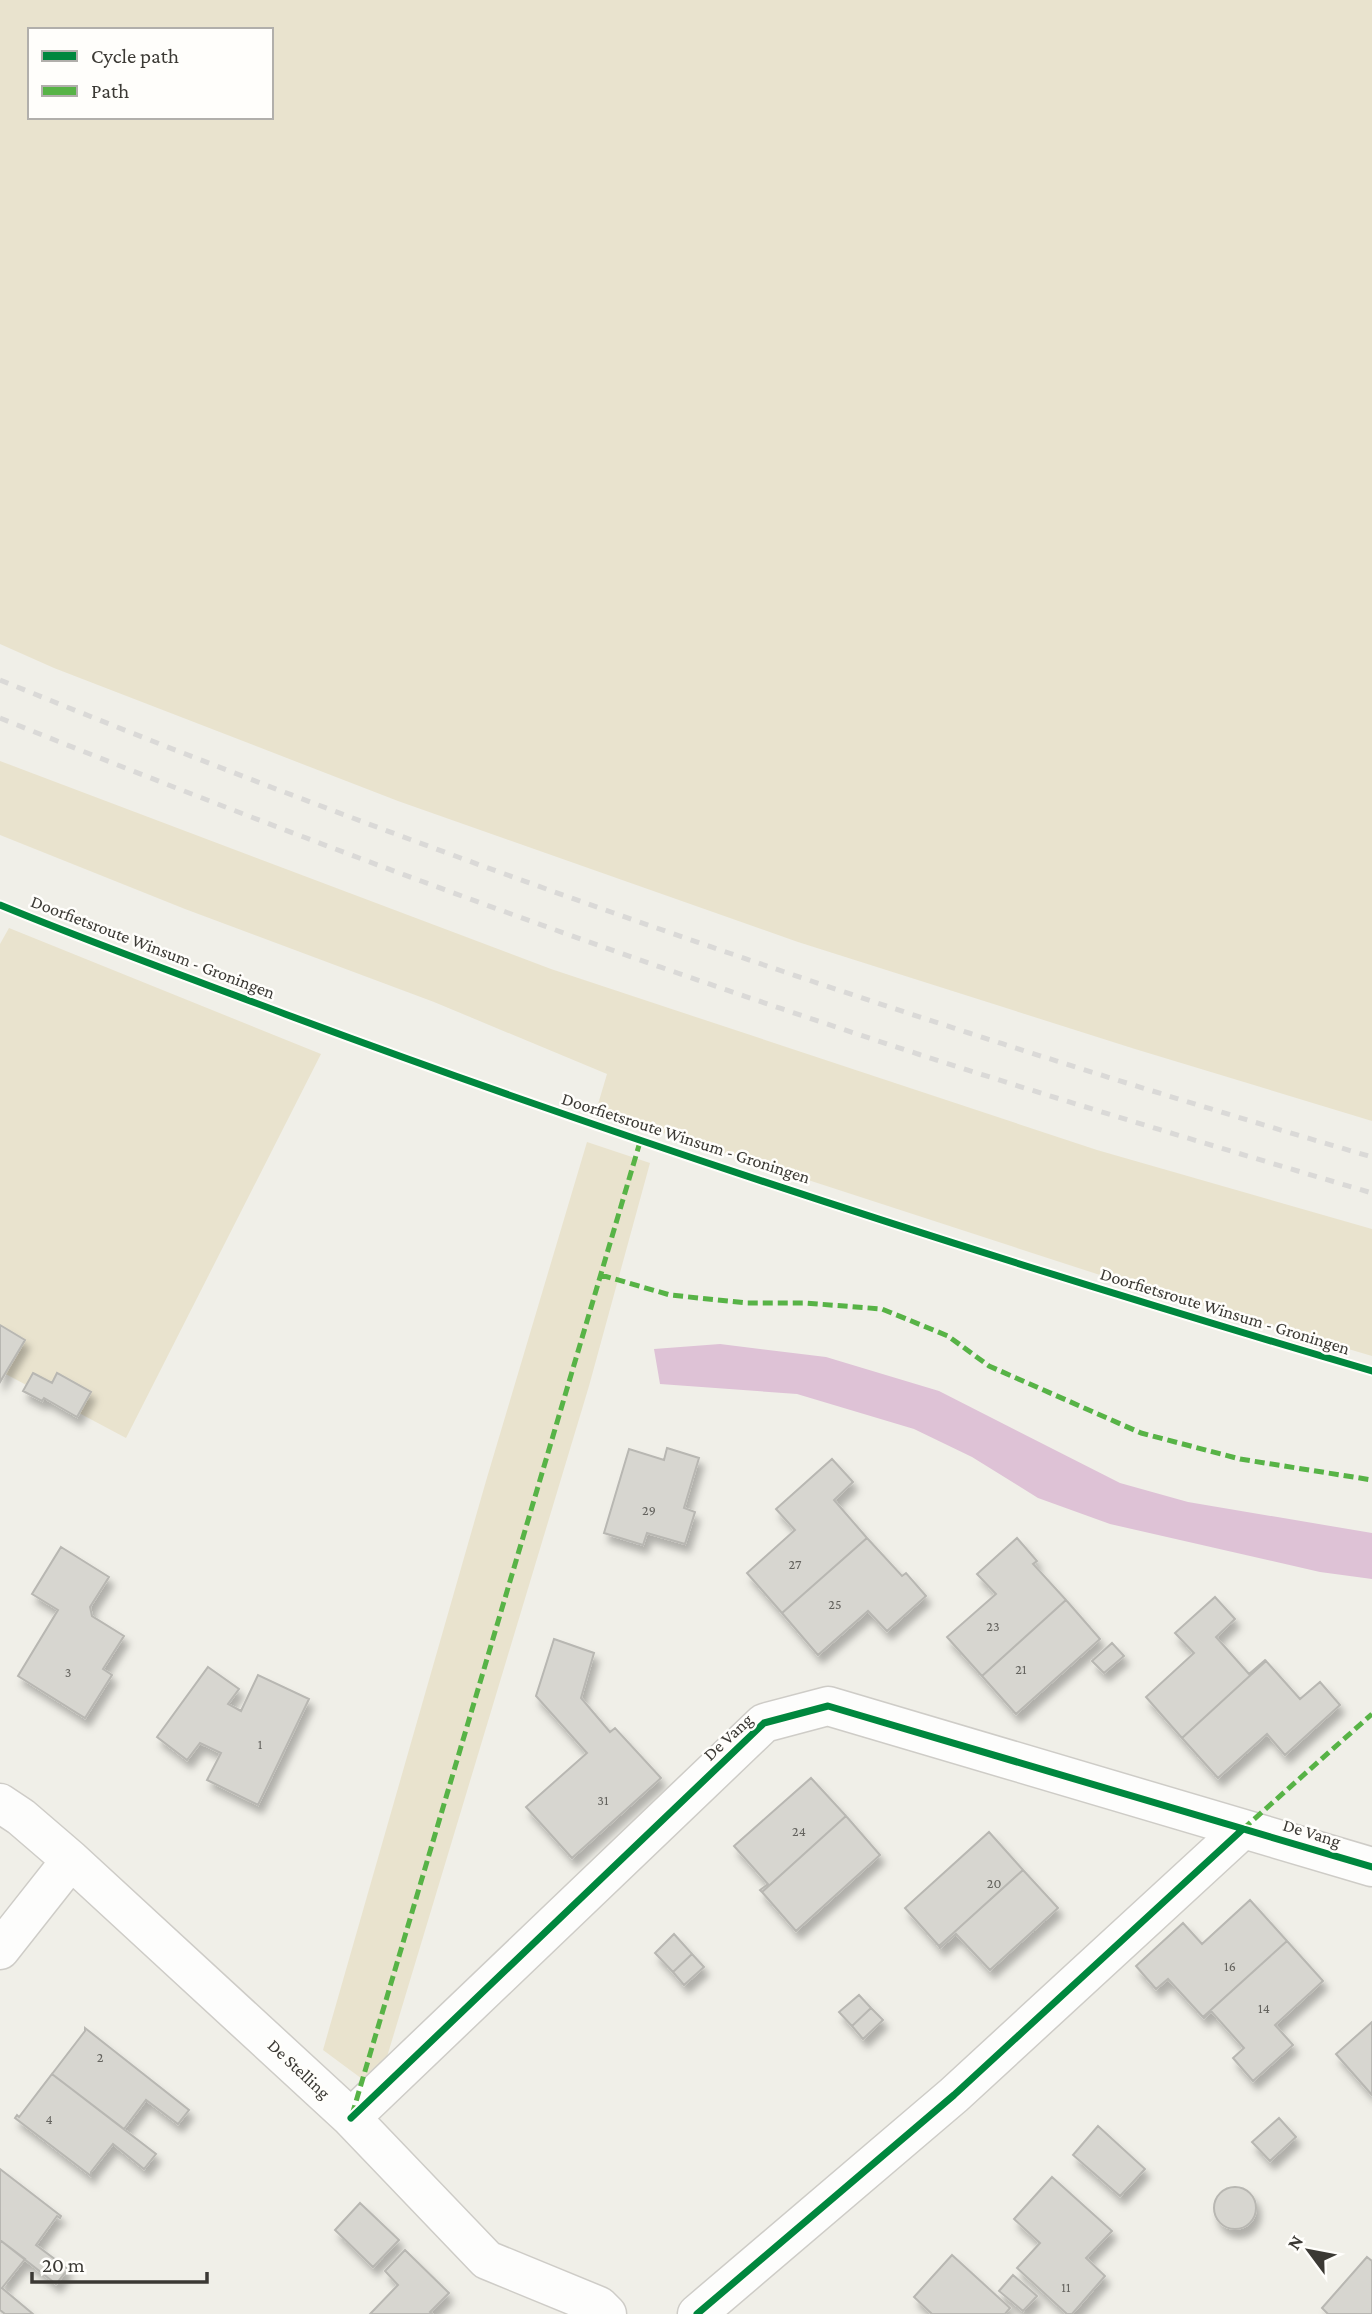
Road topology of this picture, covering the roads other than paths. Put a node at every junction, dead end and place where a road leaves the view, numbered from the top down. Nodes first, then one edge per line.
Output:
1 (0, 1803) edge
2 (1243, 1829) junction
3 (71, 1860) junction
4 (1372, 1867) edge
5 (0, 1950) edge
6 (351, 2118) junction
7 (607, 2314) edge
8 (697, 2314) edge

1 - 3 street, De Stelling
2 - 4 street, De Vang
2 - 6 street, De Vang
2 - 8 street
3 - 5 street
3 - 6 street, De Stelling
6 - 7 street, De Stelling

